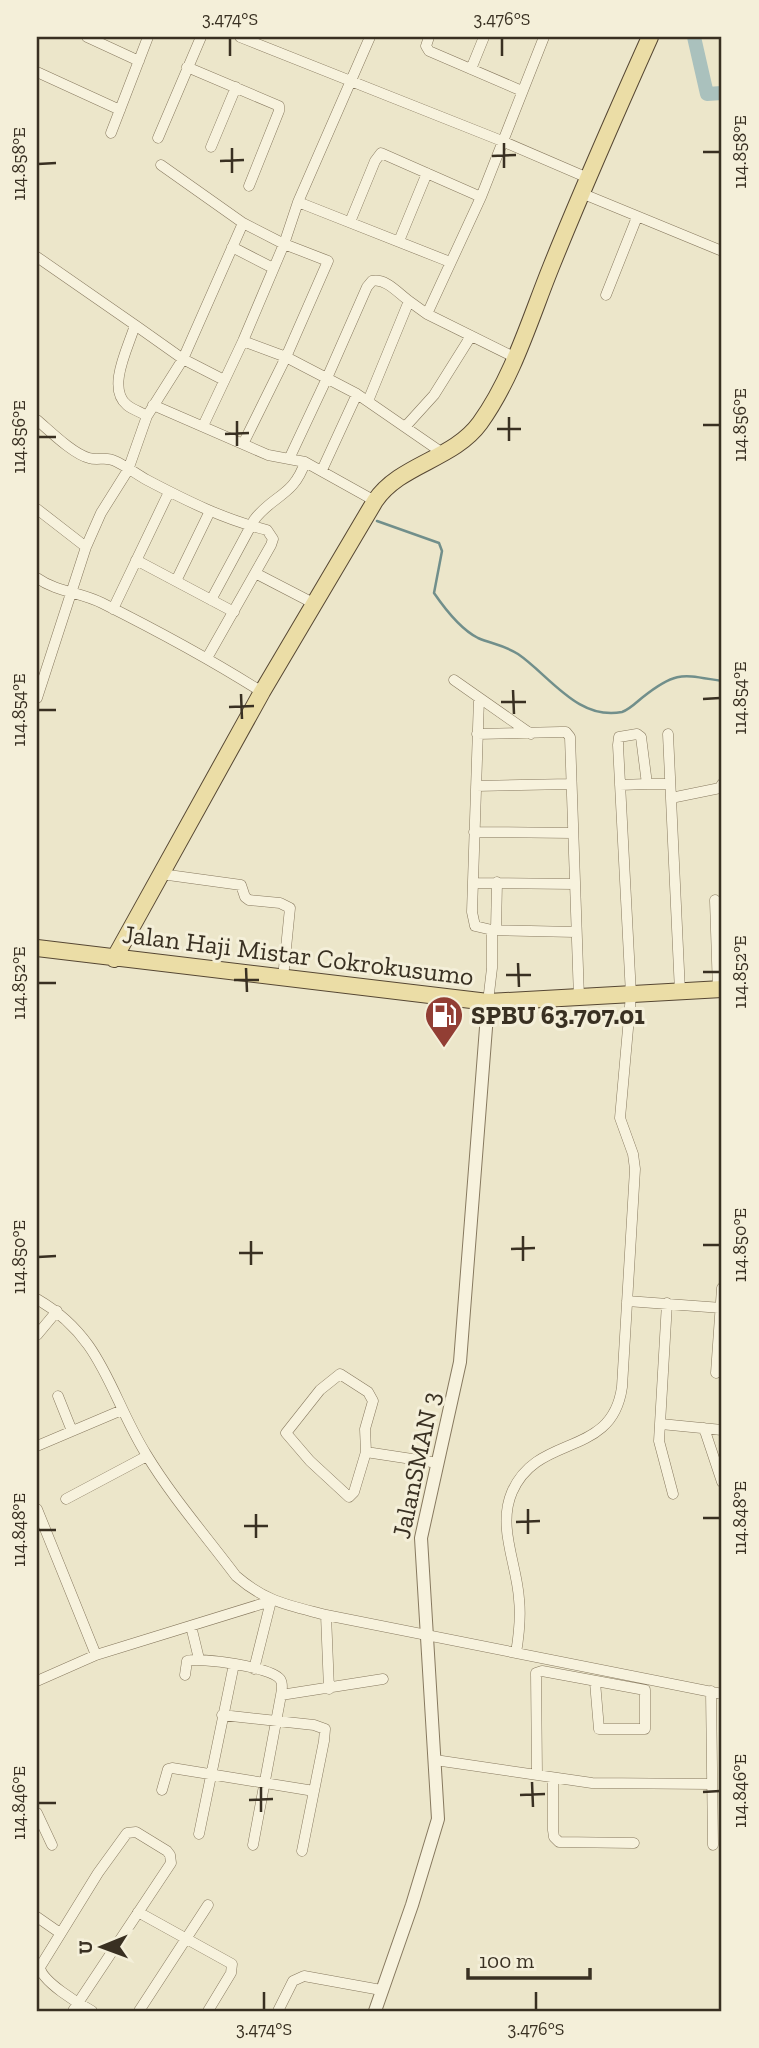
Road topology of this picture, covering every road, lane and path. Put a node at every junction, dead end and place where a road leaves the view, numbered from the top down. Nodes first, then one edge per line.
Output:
1 (87, 37) edge
2 (148, 37) edge
3 (201, 37) edge
4 (240, 37) edge
5 (370, 37) edge
6 (429, 37) edge
7 (484, 37) edge
8 (544, 37) edge
9 (650, 37) edge
10 (138, 61) junction
11 (187, 67) junction
12 (471, 69) junction
13 (37, 72) edge
14 (351, 82) junction
15 (236, 88) junction
16 (522, 91) junction
17 (120, 110) junction
18 (111, 133) dead end
19 (158, 138) dead end
20 (502, 141) junction
21 (211, 147) dead end
22 (161, 165) dead end
23 (427, 173) junction
24 (588, 178) junction
25 (248, 186) dead end
26 (581, 193) junction
27 (481, 197) junction
28 (298, 202) junction
29 (637, 217) junction
30 (351, 222) junction
31 (243, 223) junction
32 (399, 241) junction
33 (284, 244) junction
34 (232, 247) junction
35 (722, 251) edge
36 (37, 257) edge
37 (450, 262) junction
38 (273, 268) junction
39 (606, 295) dead end
40 (409, 301) junction
41 (427, 314) junction
42 (135, 326) junction
43 (471, 336) junction
44 (243, 341) junction
45 (514, 357) junction
46 (286, 358) junction
47 (183, 359) junction
48 (327, 378) junction
49 (225, 380) junction
50 (357, 394) junction
51 (368, 401) junction
52 (153, 405) junction
53 (147, 416) junction
54 (37, 420) edge
55 (202, 426) junction
56 (405, 427) junction
57 (243, 444) junction
58 (444, 454) junction
59 (289, 459) junction
60 (305, 462) junction
61 (128, 470) junction
62 (322, 470) junction
63 (169, 492) junction
64 (375, 501) junction
65 (37, 509) edge
66 (210, 511) junction
67 (251, 526) junction
68 (86, 547) junction
69 (136, 560) junction
70 (255, 573) junction
71 (37, 578) edge
72 (176, 581) junction
73 (70, 593) junction
74 (211, 600) junction
75 (313, 603) junction
76 (113, 609) junction
77 (234, 612) junction
78 (207, 657) junction
79 (454, 680) dead end
80 (262, 692) junction
81 (37, 698) edge
82 (479, 698) junction
83 (477, 734) junction
84 (532, 734) junction
85 (668, 734) dead end
86 (570, 784) junction
87 (647, 784) junction
88 (722, 784) edge
89 (620, 785) junction
90 (670, 785) junction
91 (476, 786) junction
92 (671, 798) junction
93 (474, 832) junction
94 (572, 834) junction
95 (161, 874) junction
96 (473, 883) junction
97 (497, 883) junction
98 (574, 884) junction
99 (715, 901) dead end
100 (494, 930) junction
101 (575, 932) junction
102 (37, 948) edge
103 (114, 958) junction
104 (283, 978) junction
105 (720, 990) edge
106 (680, 992) junction
107 (631, 995) junction
108 (579, 998) junction
109 (488, 1002) junction
110 (722, 1288) edge
111 (37, 1299) edge
112 (627, 1301) junction
113 (667, 1303) junction
114 (722, 1308) edge
115 (57, 1311) junction
116 (37, 1335) edge
117 (716, 1373) dead end
118 (58, 1396) dead end
119 (122, 1410) junction
120 (661, 1424) junction
121 (704, 1428) junction
122 (722, 1430) edge
123 (72, 1431) junction
124 (37, 1446) edge
125 (366, 1452) junction
126 (147, 1456) junction
127 (438, 1464) junction
128 (722, 1482) edge
129 (673, 1494) dead end
130 (66, 1499) dead end
131 (37, 1509) edge
132 (271, 1601) junction
133 (326, 1615) junction
134 (191, 1626) junction
135 (427, 1635) junction
136 (516, 1653) junction
137 (96, 1655) junction
138 (199, 1659) junction
139 (233, 1664) junction
140 (254, 1669) junction
141 (185, 1675) dead end
142 (383, 1679) dead end
143 (37, 1681) edge
144 (595, 1682) junction
145 (329, 1689) junction
146 (711, 1691) junction
147 (722, 1694) edge
148 (281, 1695) junction
149 (222, 1715) junction
150 (276, 1722) junction
151 (435, 1760) junction
152 (211, 1774) junction
153 (537, 1775) junction
154 (553, 1778) junction
155 (264, 1782) junction
156 (711, 1784) junction
157 (162, 1790) dead end
158 (314, 1791) junction
159 (37, 1813) edge
160 (199, 1834) dead end
161 (634, 1843) dead end
162 (253, 1844) dead end
163 (52, 1845) dead end
164 (713, 1846) dead end
165 (302, 1851) dead end
166 (208, 1905) dead end
167 (138, 1912) junction
168 (37, 1917) edge
169 (60, 1933) junction
170 (185, 1938) junction
171 (381, 1990) junction
172 (75, 2007) edge
173 (92, 2011) edge
174 (139, 2011) edge
175 (208, 2011) edge
176 (278, 2011) edge
177 (375, 2011) edge

1 - 10 street
2 - 10 street
3 - 11 street
4 - 14 street
5 - 14 street
6 - 12 street
7 - 12 street
8 - 16 street
9 - 24 main road
10 - 17 street
11 - 15 street
11 - 19 street
12 - 16 street
13 - 17 street
14 - 20 street
14 - 28 street
15 - 21 street
15 - 25 street
16 - 20 street
17 - 18 street
20 - 24 street
20 - 27 street
22 - 31 street
23 - 27 street
23 - 30 street
23 - 32 street
24 - 26 main road
26 - 29 street
26 - 45 main road
27 - 37 street
28 - 30 street
28 - 33 street
29 - 35 street
29 - 39 street
30 - 32 street
31 - 33 street
31 - 34 street
32 - 37 street
33 - 38 street
33 - 46 street
34 - 38 street
34 - 47 street
36 - 42 street
37 - 41 street
38 - 44 street
40 - 41 street
40 - 48 street
40 - 51 street
41 - 43 street
42 - 47 street
42 - 53 street
43 - 45 street
43 - 56 street
44 - 46 street
44 - 49 street
45 - 58 main road
46 - 48 street
46 - 57 street
47 - 49 street
47 - 52 street
48 - 50 street
48 - 59 street
49 - 55 street
50 - 51 street
50 - 62 street
51 - 56 street
52 - 53 street
52 - 55 street
53 - 61 street
54 - 61 street
55 - 57 street
56 - 58 street
57 - 59 street
58 - 64 main road
59 - 60 street
60 - 62 street
60 - 67 street
61 - 63 street
61 - 68 street
62 - 64 street
63 - 66 street
63 - 69 street
64 - 75 main road
65 - 68 street
66 - 67 street
66 - 72 street
67 - 70 street
67 - 74 street
68 - 73 street
69 - 72 street
69 - 76 street
70 - 75 street
70 - 77 street
71 - 73 street
72 - 74 street
73 - 76 street
73 - 81 street
74 - 77 street
75 - 80 main road
76 - 78 street
77 - 78 street
78 - 80 street
79 - 82 street
80 - 95 main road
82 - 83 street
82 - 84 street
83 - 84 street
83 - 91 street
84 - 86 street
85 - 90 street
86 - 91 street
86 - 94 street
87 - 89 street
87 - 89 street
87 - 90 street
88 - 92 street
89 - 107 street
90 - 92 street
91 - 93 street
92 - 106 street
93 - 94 street
93 - 96 street
94 - 98 street
95 - 103 main road
95 - 104 street
96 - 97 street
96 - 100 street
97 - 98 street
97 - 100 street
98 - 101 street
99 - 105 street
100 - 101 street
100 - 109 street
101 - 108 street
102 - 103 main road, Jalan Haji Mistar Cokrokusumo
103 - 104 main road, Jalan Haji Mistar Cokrokusumo
104 - 109 main road, Jalan Haji Mistar Cokrokusumo
105 - 106 main road, Jalan Haji Mistar Cokrokusumo
106 - 107 main road, Jalan Haji Mistar Cokrokusumo
107 - 108 main road, Jalan Haji Mistar Cokrokusumo
107 - 112 street
108 - 109 main road, Jalan Haji Mistar Cokrokusumo
109 - 127 street, JalanSMAN 3
110 - 114 street
111 - 115 street
112 - 113 street
112 - 136 street
113 - 114 street
113 - 120 street
114 - 117 street
115 - 116 street
115 - 119 street
118 - 123 street
119 - 123 street
119 - 126 street
120 - 121 street
120 - 129 street
121 - 122 street
121 - 128 street
123 - 124 street
125 - 125 street
125 - 127 street
126 - 130 street
126 - 132 street
127 - 135 street, JalanSMAN 3
131 - 137 street
132 - 133 street
132 - 134 street
132 - 140 street
133 - 135 street
133 - 145 street
134 - 137 street
134 - 138 street
135 - 136 street
135 - 151 street, JalanSMAN 3
136 - 146 street
137 - 143 street
138 - 139 street
138 - 141 street
139 - 140 street
139 - 149 street
140 - 148 street
142 - 145 street
144 - 144 street
144 - 153 street
145 - 148 street
146 - 147 street
146 - 156 street
148 - 150 street
149 - 150 street
149 - 152 street
150 - 155 street
150 - 158 street
151 - 153 street
151 - 171 street, JalanSMAN 3
152 - 155 street
152 - 157 street
152 - 160 street
153 - 154 street
154 - 156 street
154 - 161 street
155 - 158 street
155 - 162 street
156 - 164 street
158 - 165 street
159 - 163 street
166 - 170 street
167 - 169 street
167 - 170 street
167 - 172 street
168 - 169 street
169 - 172 street
170 - 174 street
170 - 175 street
171 - 176 street
171 - 177 street, JalanSMAN 3
172 - 173 street

